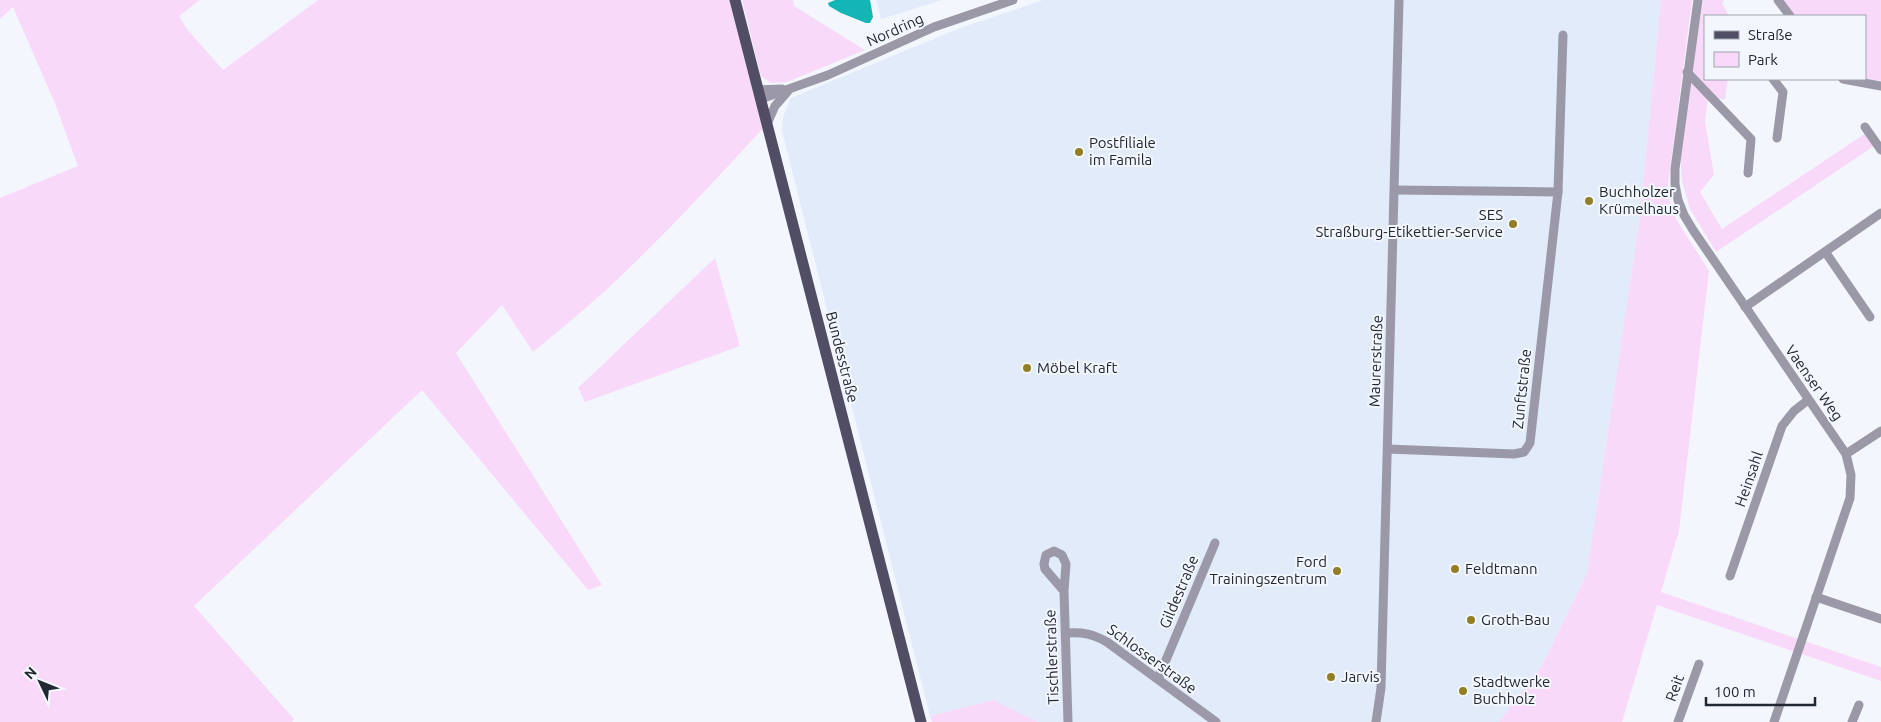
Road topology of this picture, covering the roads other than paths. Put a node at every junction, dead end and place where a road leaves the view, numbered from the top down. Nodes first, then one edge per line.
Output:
1 (735, 0) edge
2 (1013, 0) edge
3 (1399, 0) edge
4 (1698, 0) edge
5 (1778, 0) edge
6 (1789, 15) edge
7 (1695, 21) junction
8 (1704, 25) edge
9 (1563, 35) dead end
10 (1687, 72) junction
11 (1774, 80) edge
12 (1848, 80) edge
13 (1881, 86) edge
14 (790, 89) junction
15 (759, 94) junction
16 (767, 124) junction
17 (1865, 127) dead end
18 (1776, 138) dead end
19 (1881, 150) edge
20 (1748, 173) dead end
21 (1395, 190) junction
22 (1558, 192) junction
23 (1881, 214) edge
24 (1826, 253) junction
25 (1745, 307) junction
26 (1870, 317) dead end
27 (1808, 400) junction
28 (1881, 431) edge
29 (1388, 449) junction
30 (1846, 454) junction
31 (1215, 543) dead end
32 (1730, 576) dead end
33 (1064, 591) dead end
34 (1816, 597) junction
35 (1881, 619) edge
36 (1067, 633) junction
37 (1699, 664) dead end
38 (1158, 679) junction
39 (1859, 705) dead end
40 (921, 722) edge
41 (1068, 722) edge
42 (1216, 722) edge
43 (1376, 722) edge
44 (1678, 722) edge
45 (1774, 722) edge
46 (1852, 722) edge

1 - 15 main road, Bundesstraße
2 - 14 street, Nordring
3 - 21 street, Maurerstraße
4 - 7 street, Vaenser Weg
5 - 6 street
7 - 8 street
7 - 10 street, Vaenser Weg
9 - 22 street, Zunftstraße
10 - 20 street
10 - 25 street, Vaenser Weg
11 - 18 street
12 - 13 street
14 - 15 street, Nordring
14 - 16 street, Nordring
15 - 16 main road, Bundesstraße
16 - 40 main road, Bundesstraße
17 - 19 street
21 - 22 street
21 - 29 street, Maurerstraße
22 - 29 street, Zunftstraße
23 - 24 street
24 - 25 street
24 - 26 street
25 - 27 street, Vaenser Weg
27 - 30 street, Vaenser Weg
27 - 32 street, Heinsahl
28 - 30 street
29 - 43 street, Maurerstraße
30 - 34 street, Vaenser Weg
31 - 38 street, Gildestraße
33 - 36 street, Tischlerstraße
34 - 35 street
34 - 45 street, Vaenser Weg
36 - 38 street, Schlosserstraße
36 - 41 street, Tischlerstraße
37 - 44 street, Reit
38 - 42 street, Schlosserstraße
39 - 46 street

